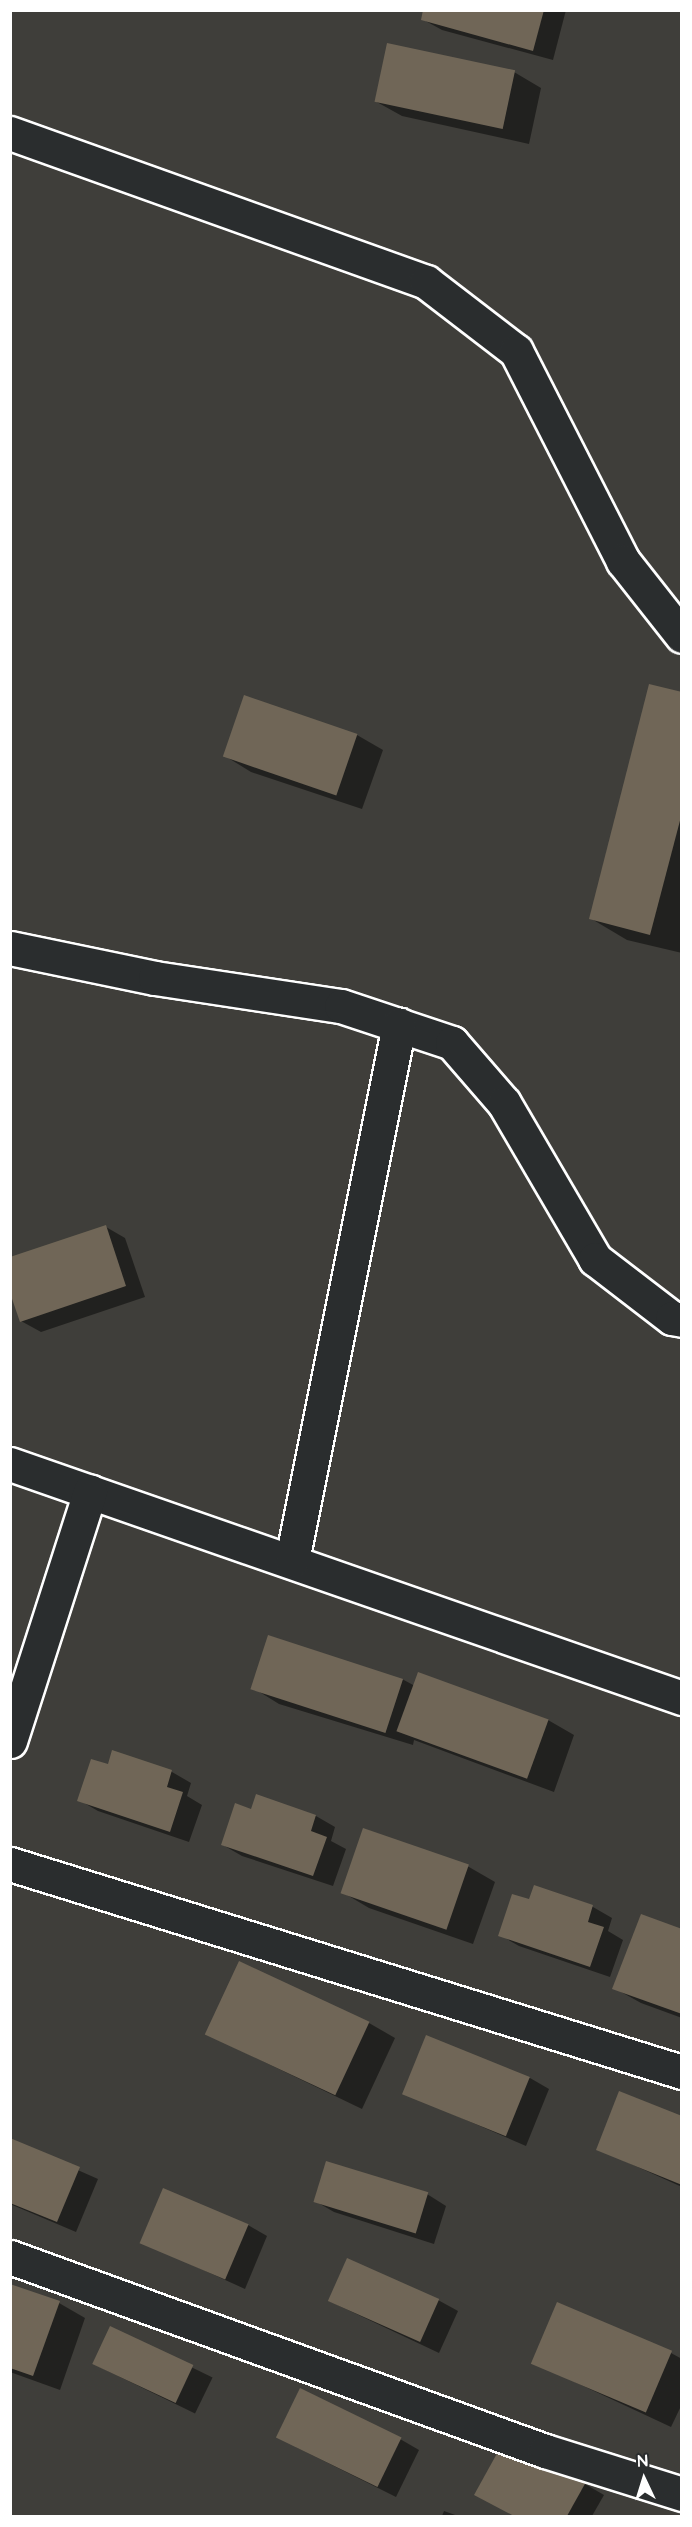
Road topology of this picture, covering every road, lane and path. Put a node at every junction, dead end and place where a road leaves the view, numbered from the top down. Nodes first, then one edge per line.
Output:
1 (10, 133) edge
2 (681, 636) edge
3 (10, 948) edge
4 (399, 1025) junction
5 (681, 1320) edge
6 (10, 1464) edge
7 (90, 1492) junction
8 (292, 1560) junction
9 (681, 1698) edge
10 (10, 1741) edge
11 (10, 1864) edge
12 (681, 2072) edge
13 (10, 2257) edge
14 (681, 2494) edge

1 - 2 street
3 - 4 street
4 - 5 street
4 - 8 street
6 - 7 street
7 - 8 street
7 - 10 street
8 - 9 street
11 - 12 street
13 - 14 street

